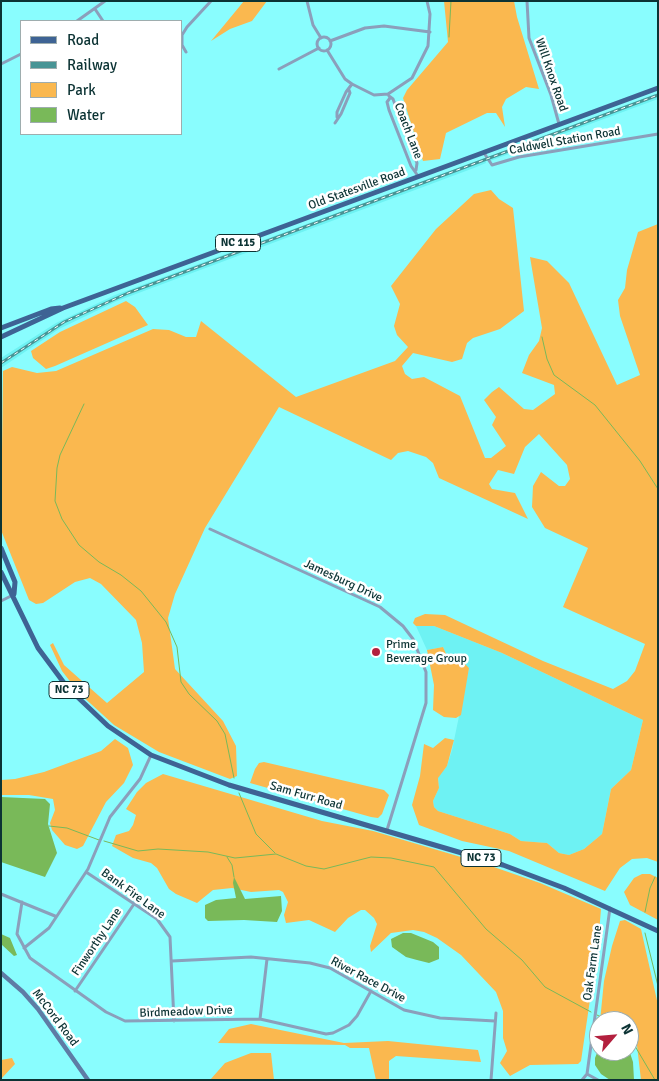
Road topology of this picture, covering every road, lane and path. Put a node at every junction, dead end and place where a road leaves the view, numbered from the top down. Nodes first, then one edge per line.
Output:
1 (105, 1) edge
2 (211, 1) edge
3 (307, 1) edge
4 (427, 1) edge
5 (526, 1) edge
6 (94, 9) junction
7 (78, 20) edge
8 (102, 20) edge
9 (430, 32) junction
10 (321, 38) junction
11 (330, 41) junction
12 (319, 48) junction
13 (327, 50) junction
14 (186, 52) dead end
15 (20, 54) edge
16 (1, 64) edge
17 (279, 69) dead end
18 (352, 84) junction
19 (658, 88) edge
20 (389, 96) junction
21 (335, 123) dead end
22 (559, 124) junction
23 (405, 131) junction
24 (399, 133) junction
25 (658, 134) edge
26 (484, 152) junction
27 (416, 171) junction
28 (418, 177) junction
29 (63, 308) junction
30 (1, 328) edge
31 (1, 337) edge
32 (210, 529) dead end
33 (1, 548) edge
34 (1, 572) edge
35 (14, 595) junction
36 (1, 601) edge
37 (151, 755) junction
38 (387, 830) junction
39 (86, 872) junction
40 (1, 894) edge
41 (22, 902) junction
42 (134, 904) junction
43 (610, 908) junction
44 (55, 916) junction
45 (658, 931) edge
46 (24, 948) junction
47 (267, 959) junction
48 (172, 961) junction
49 (1, 973) edge
50 (75, 991) junction
51 (371, 991) junction
52 (496, 1014) dead end
53 (260, 1019) junction
54 (174, 1021) junction
55 (495, 1021) junction
56 (587, 1074) junction
57 (88, 1080) edge
58 (491, 1080) edge
59 (582, 1080) edge
60 (598, 1080) edge

1 - 6 street
2 - 14 street
3 - 10 street
4 - 9 street
5 - 22 street, Will Knox Road
6 - 7 street
6 - 8 street
9 - 11 street
9 - 20 street
10 - 11 street
10 - 12 street
11 - 13 street
12 - 13 street
12 - 17 street
13 - 18 street
15 - 16 street
18 - 20 street
18 - 21 street
19 - 22 main road, Old Statesville Road / NC 115
20 - 23 street, Coach Lane
20 - 24 street, Coach Lane
22 - 26 main road, Old Statesville Road / NC 115
23 - 24 street
23 - 27 street, Coach Lane
24 - 27 street, Coach Lane
25 - 26 street, Caldwell Station Road
26 - 28 main road, Old Statesville Road / NC 115
27 - 28 street, Coach Lane
28 - 29 main road, Old Statesville Road / NC 115
29 - 30 main road, Old Statesville Road / NC 115
29 - 31 main road, Old Statesville Road / NC 115
32 - 38 street, Jamesburg Drive
33 - 35 main road, Sam Furr Road / NC 73
34 - 35 main road, Sam Furr Road / NC 73
35 - 36 street
35 - 37 main road, Sam Furr Road / NC 73
37 - 38 main road, Sam Furr Road / NC 73
37 - 39 street
38 - 43 main road, Sam Furr Road / NC 73
39 - 42 street, Bank Fire Lane
39 - 44 street
40 - 41 street
41 - 44 street
41 - 46 street, Birdmeadow Drive
42 - 48 street, Bank Fire Lane
42 - 50 street, Finworthy Lane
43 - 45 main road, Sam Furr Road / NC 73
43 - 56 street, Oak Farm Lane
44 - 46 street
46 - 50 street, Birdmeadow Drive
47 - 48 street, River Race Drive
47 - 51 street, River Race Drive
47 - 53 street
48 - 54 street, Bank Fire Lane
49 - 57 street, McCord Road
50 - 54 street, Birdmeadow Drive
51 - 53 street, Birdmeadow Drive
51 - 55 street, River Race Drive
52 - 55 street
53 - 54 street, Birdmeadow Drive
55 - 58 street
56 - 59 street
56 - 60 street

